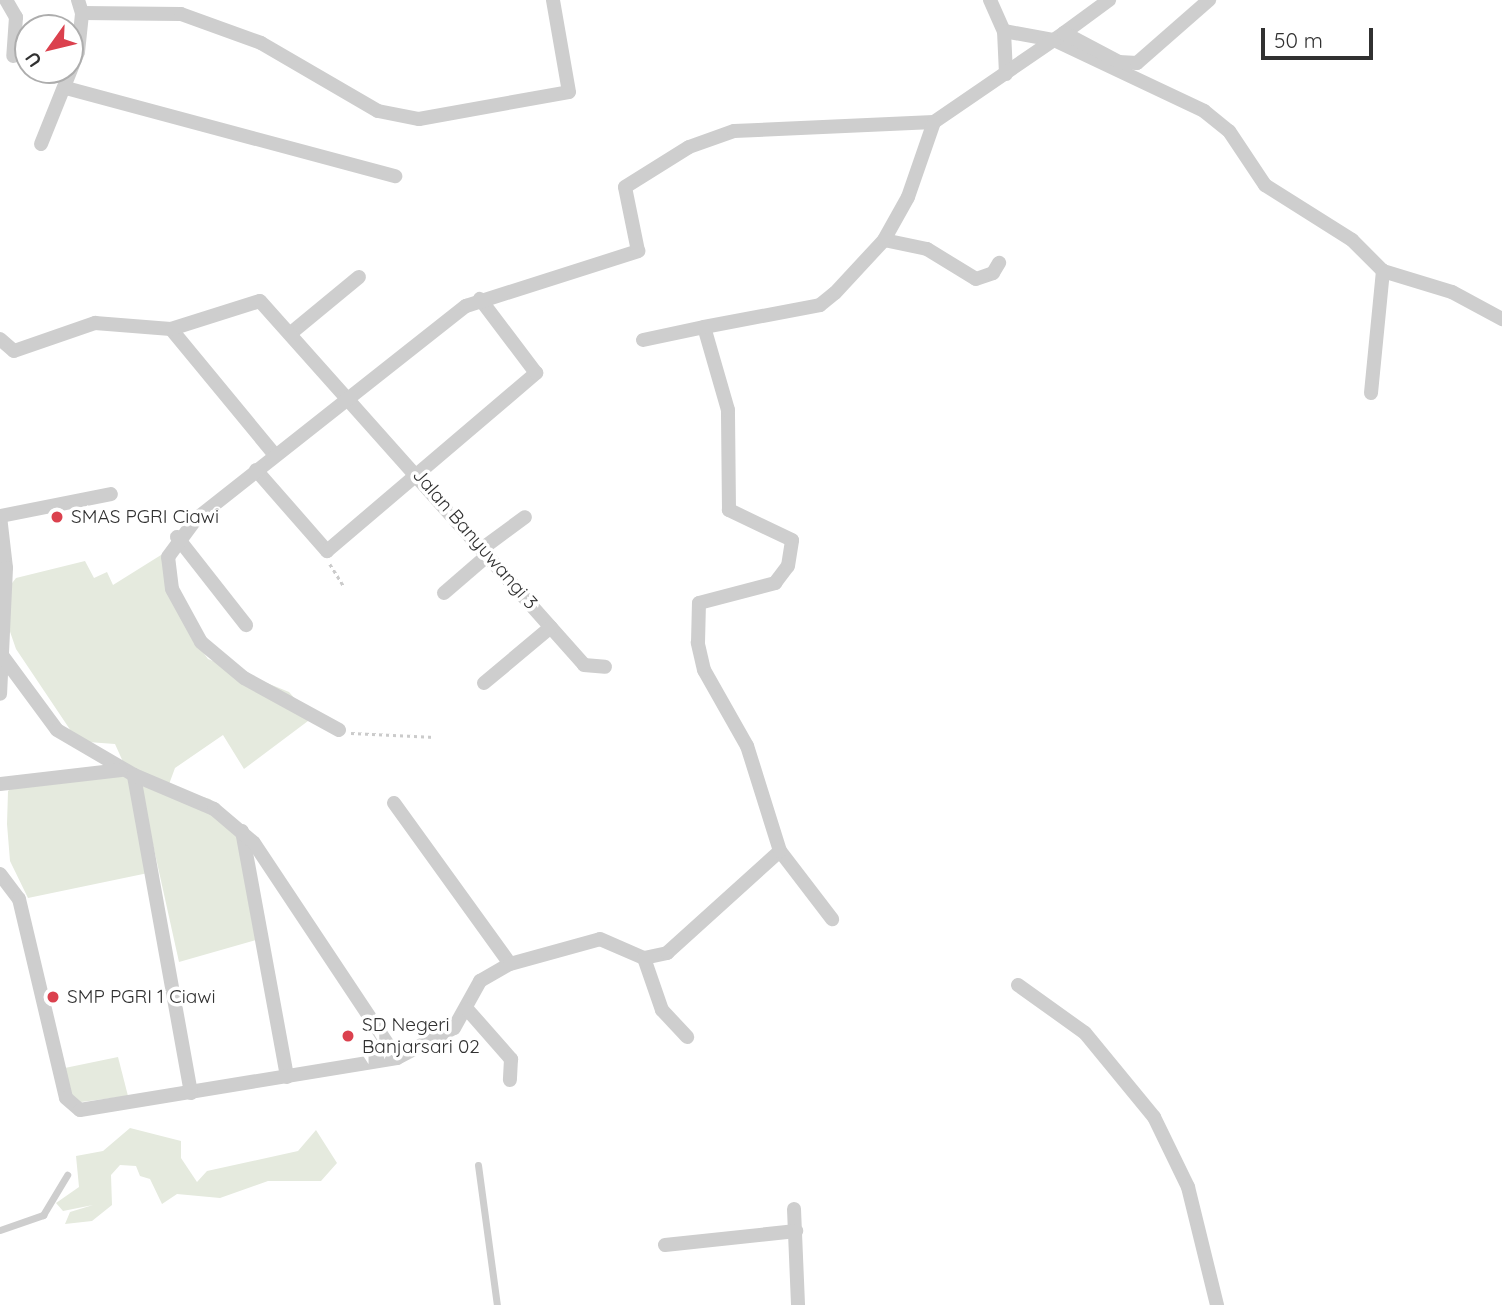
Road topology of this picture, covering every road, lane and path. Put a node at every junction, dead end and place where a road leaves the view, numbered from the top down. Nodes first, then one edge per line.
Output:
1 (5, 0) edge
2 (553, 0) edge
3 (990, 0) edge
4 (1109, 0) edge
5 (1209, 0) edge
6 (80, 7) edge
7 (1004, 31) junction
8 (1059, 36) junction
9 (13, 55) dead end
10 (1006, 74) junction
11 (66, 88) junction
12 (933, 122) junction
13 (41, 144) dead end
14 (395, 176) dead end
15 (884, 240) junction
16 (999, 262) dead end
17 (1383, 271) junction
18 (359, 277) dead end
19 (480, 299) junction
20 (1502, 319) edge
21 (704, 327) junction
22 (171, 329) junction
23 (291, 333) junction
24 (0, 339) edge
25 (643, 340) dead end
26 (1371, 393) dead end
27 (350, 397) junction
28 (275, 455) junction
29 (256, 470) junction
30 (418, 474) junction
31 (111, 494) dead end
32 (0, 516) edge
33 (526, 517) dead end
34 (177, 537) junction
35 (323, 551) junction
36 (486, 552) junction
37 (343, 585) dead end
38 (444, 593) dead end
39 (246, 625) dead end
40 (551, 627) junction
41 (1, 654) edge
42 (605, 667) dead end
43 (484, 682) dead end
44 (0, 694) edge
45 (339, 730) joint
46 (435, 737) dead end
47 (128, 773) junction
48 (0, 784) edge
49 (394, 803) dead end
50 (242, 830) junction
51 (780, 851) junction
52 (0, 874) edge
53 (832, 919) dead end
54 (645, 958) junction
55 (510, 964) junction
56 (1018, 985) dead end
57 (467, 1009) junction
58 (687, 1037) dead end
59 (397, 1058) junction
60 (286, 1077) junction
61 (510, 1080) dead end
62 (191, 1093) junction
63 (478, 1165) dead end
64 (67, 1175) dead end
65 (794, 1209) dead end
66 (0, 1230) edge
67 (796, 1231) junction
68 (665, 1245) dead end
69 (497, 1305) edge
70 (798, 1305) edge
71 (1217, 1305) edge

1 - 9 street
2 - 6 street
3 - 7 street
4 - 8 street
5 - 8 street
6 - 11 street
7 - 8 street
7 - 10 street
8 - 10 street
8 - 17 street
10 - 12 street
11 - 13 street
11 - 14 street
12 - 15 street
12 - 19 street
15 - 16 street
15 - 21 street
17 - 20 street
17 - 26 street
18 - 23 street
19 - 27 street
19 - 30 street
21 - 25 street
21 - 51 street
22 - 23 street, Jalan Banyuwangi 3
22 - 24 street
22 - 28 street
23 - 27 street, Jalan Banyuwangi 3
27 - 28 street
27 - 30 street, Jalan Banyuwangi 3
28 - 29 street
29 - 34 street
29 - 35 street
30 - 35 street
30 - 36 street, Jalan Banyuwangi 3
31 - 32 street
32 - 41 street
33 - 36 street
34 - 39 street
34 - 45 street
35 - 37 path
36 - 38 street
36 - 40 street, Jalan Banyuwangi 3
40 - 42 street, Jalan Banyuwangi 3
40 - 43 street
41 - 44 street
41 - 47 street
45 - 46 path
47 - 48 street
47 - 50 street
47 - 62 street
49 - 55 street
50 - 59 street
50 - 60 street
51 - 53 street
51 - 54 street
52 - 62 street
54 - 55 street
54 - 58 street
55 - 57 street
56 - 71 street
57 - 59 street
57 - 61 street
59 - 60 street
60 - 62 street
63 - 69 lane
64 - 66 lane
65 - 67 street
67 - 68 street
67 - 70 street

